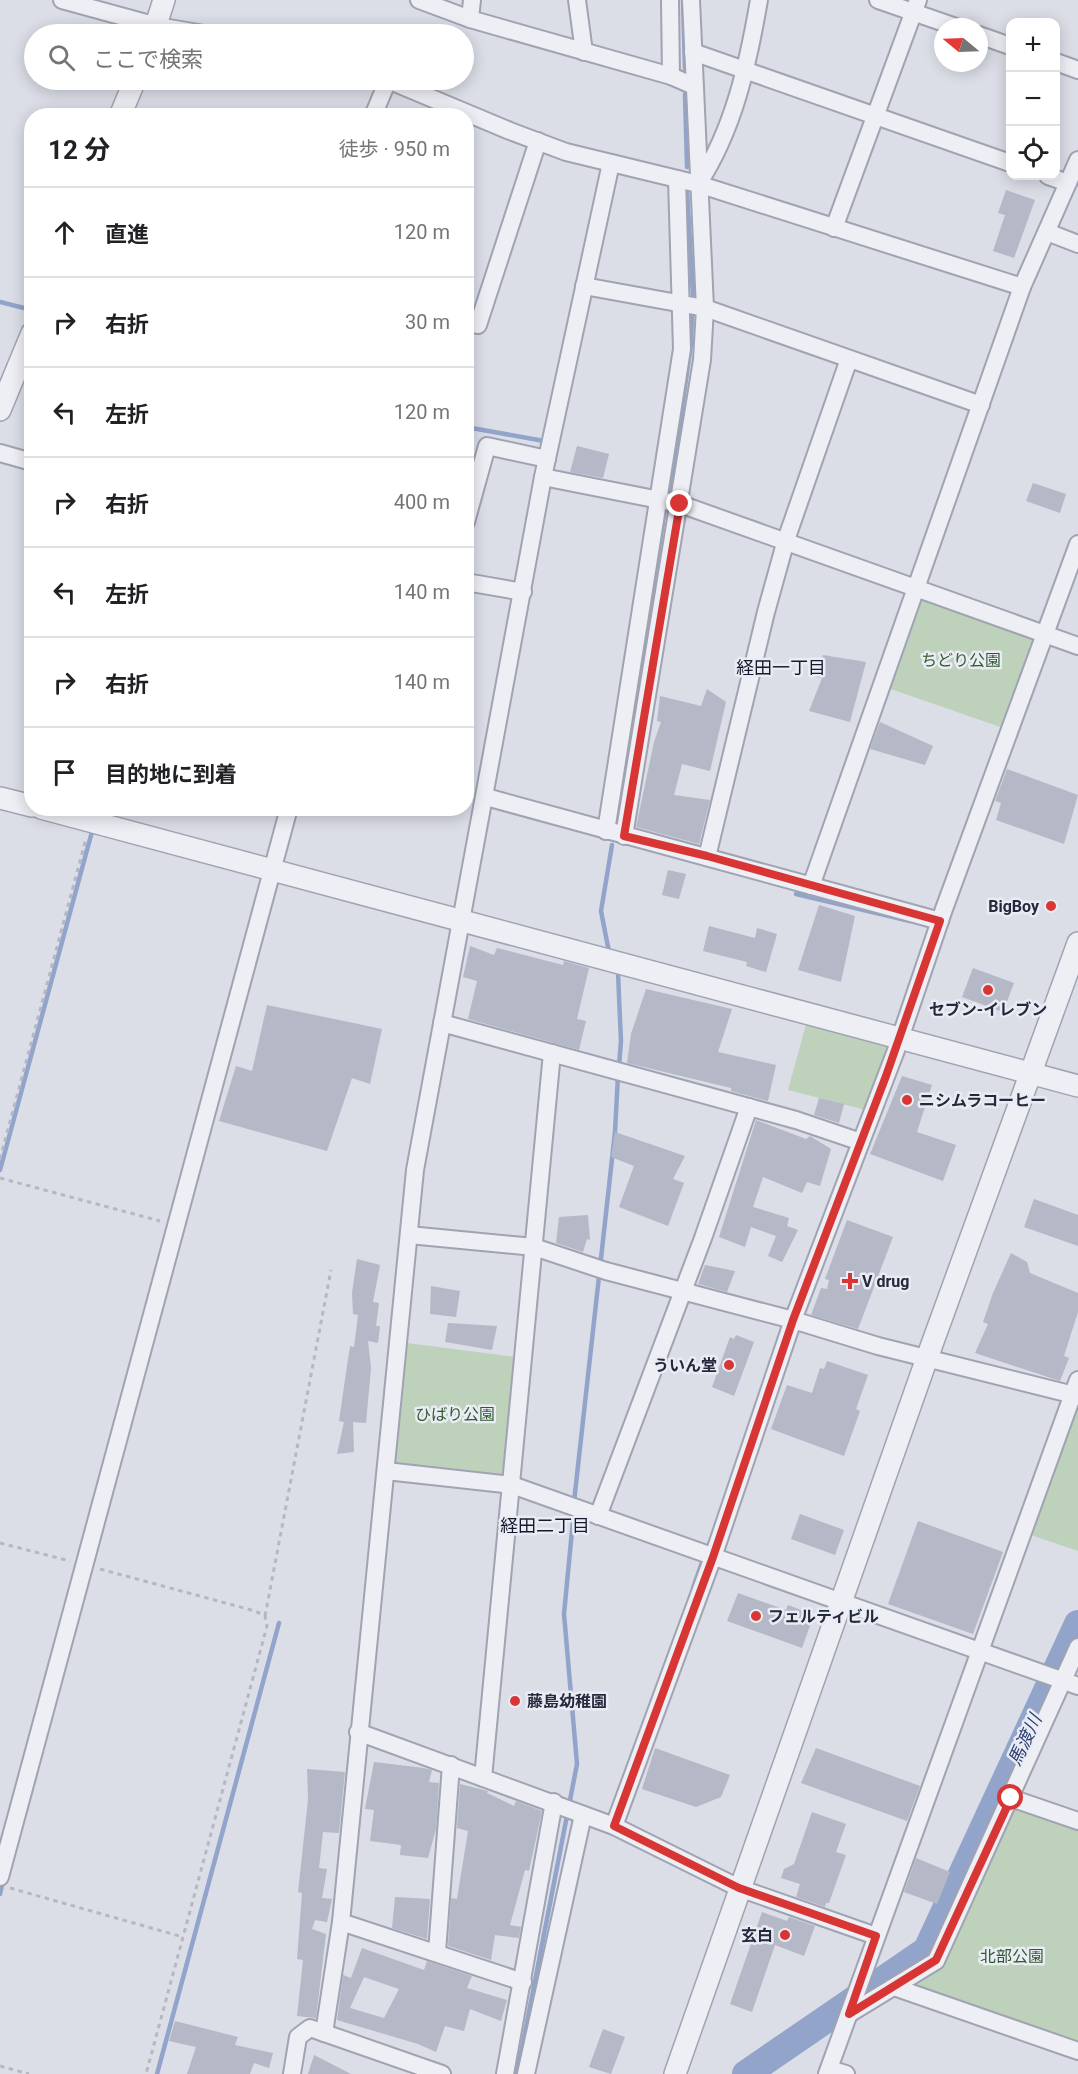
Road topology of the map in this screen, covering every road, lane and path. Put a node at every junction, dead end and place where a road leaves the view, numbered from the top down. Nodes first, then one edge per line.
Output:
1 (62, 0) edge
2 (164, 0) edge
3 (419, 0) edge
4 (472, 0) edge
5 (577, 0) edge
6 (670, 0) edge
7 (691, 0) edge
8 (759, 0) edge
9 (878, 0) edge
10 (916, 6) edge
11 (939, 18) edge
12 (470, 19) junction
13 (136, 24) edge
14 (157, 24) edge
15 (988, 38) edge
16 (1006, 44) edge
17 (584, 52) junction
18 (693, 52) junction
19 (1060, 63) edge
20 (1078, 70) edge
21 (747, 71) junction
22 (671, 76) junction
23 (694, 86) junction
24 (131, 90) edge
25 (384, 90) edge
26 (408, 90) edge
27 (123, 108) edge
28 (376, 108) edge
29 (445, 108) edge
30 (874, 115) junction
31 (474, 122) edge
32 (538, 141) junction
33 (1078, 160) edge
34 (1006, 161) edge
35 (611, 163) junction
36 (677, 179) junction
37 (1059, 180) edge
38 (698, 183) junction
39 (1068, 183) junction
40 (834, 228) junction
41 (1047, 231) junction
42 (1078, 244) edge
43 (584, 286) junction
44 (1022, 287) junction
45 (682, 304) junction
46 (705, 308) junction
47 (474, 324) edge
48 (24, 352) edge
49 (849, 359) junction
50 (981, 405) junction
51 (0, 410) edge
52 (0, 453) edge
53 (547, 459) junction
54 (24, 460) edge
55 (543, 477) junction
56 (474, 493) edge
57 (657, 500) junction
58 (680, 504) junction
59 (786, 540) junction
60 (1078, 544) edge
61 (474, 583) edge
62 (916, 587) junction
63 (523, 592) junction
64 (1044, 634) junction
65 (1078, 646) edge
66 (486, 796) junction
67 (0, 798) edge
68 (24, 804) edge
69 (93, 816) edge
70 (96, 816) edge
71 (287, 816) edge
72 (606, 831) junction
73 (624, 836) junction
74 (707, 856) junction
75 (272, 870) junction
76 (811, 886) junction
77 (940, 921) junction
78 (461, 922) junction
79 (1078, 943) edge
80 (442, 1023) junction
81 (900, 1039) junction
82 (552, 1053) junction
83 (1031, 1073) junction
84 (1078, 1086) edge
85 (749, 1107) junction
86 (861, 1142) junction
87 (0, 1159) edge
88 (0, 1178) edge
89 (177, 1226) junction
90 (409, 1235) junction
91 (534, 1247) junction
92 (331, 1270) dead end
93 (684, 1291) junction
94 (793, 1320) junction
95 (927, 1358) junction
96 (1076, 1390) edge
97 (386, 1471) junction
98 (513, 1485) junction
99 (598, 1516) junction
100 (0, 1543) edge
101 (713, 1557) junction
102 (85, 1565) junction
103 (841, 1603) junction
104 (265, 1616) junction
105 (1078, 1647) edge
106 (980, 1651) junction
107 (1070, 1683) edge
108 (358, 1732) junction
109 (451, 1766) junction
110 (483, 1778) junction
111 (1011, 1798) junction
112 (554, 1802) junction
113 (583, 1815) junction
114 (1078, 1821) edge
115 (614, 1826) junction
116 (1, 1881) edge
117 (739, 1888) junction
118 (341, 1922) junction
119 (876, 1936) junction
120 (183, 1937) junction
121 (437, 1952) junction
122 (523, 1982) junction
123 (894, 1987) junction
124 (849, 2014) junction
125 (324, 2032) junction
126 (1078, 2051) edge
127 (0, 2066) edge
128 (828, 2071) edge
129 (29, 2074) edge
130 (146, 2074) edge
131 (292, 2074) edge
132 (442, 2074) edge
133 (505, 2074) edge
134 (526, 2074) edge
135 (675, 2074) edge
136 (846, 2074) edge

1 - 13 street
2 - 14 street
3 - 12 street
4 - 12 street
5 - 17 street
6 - 22 street
7 - 18 street
8 - 21 street
9 - 10 street
10 - 11 street
10 - 30 street
12 - 17 street
15 - 16 street
17 - 22 street
18 - 21 street
18 - 23 street
19 - 20 street
21 - 30 street
21 - 38 street
22 - 23 street
23 - 38 street
24 - 27 street
25 - 28 street
26 - 29 street
30 - 34 street
30 - 40 street
31 - 32 street
32 - 35 street
32 - 47 street
33 - 39 street
35 - 36 street
35 - 43 street
36 - 38 street
36 - 45 street
37 - 39 street
38 - 40 street
38 - 46 street
39 - 41 street
40 - 44 street
41 - 42 street
41 - 44 street
43 - 45 street
43 - 53 street
44 - 50 street
45 - 46 street
45 - 57 street
46 - 49 street
46 - 58 street
48 - 51 street
49 - 50 street
49 - 59 street
50 - 62 street
52 - 54 street
53 - 55 street
53 - 56 street
55 - 57 street
55 - 63 street
57 - 58 street
57 - 72 street
58 - 59 street
58 - 73 street
59 - 62 street
59 - 74 street
60 - 64 street
61 - 63 street
62 - 64 street
62 - 76 street
63 - 66 street
64 - 65 street
64 - 77 street
66 - 72 street
66 - 78 street
67 - 68 street
69 - 87 path
70 - 75 street
71 - 75 street
72 - 73 street
73 - 74 street
74 - 76 street
75 - 78 street
75 - 89 street
76 - 77 street
77 - 81 street
78 - 80 street
78 - 81 street
79 - 83 street
80 - 82 street
80 - 90 street
81 - 83 street
81 - 86 street
82 - 85 street
82 - 91 street
83 - 84 street
83 - 95 street
85 - 86 street
85 - 93 street
86 - 94 street
88 - 89 path
89 - 102 street
90 - 91 street
90 - 97 street
91 - 93 street
91 - 98 street
92 - 104 path
93 - 94 street
93 - 99 street
94 - 95 street
94 - 101 street
95 - 96 street
95 - 103 street
96 - 106 street
97 - 98 street
97 - 108 street
98 - 99 street
98 - 110 street
99 - 101 street
100 - 102 path
101 - 103 street
101 - 115 street
102 - 104 path
102 - 116 street
103 - 106 street
103 - 117 street
104 - 120 path
105 - 107 street
106 - 107 street
106 - 119 street
107 - 111 street
108 - 109 street
108 - 118 street
109 - 110 street
109 - 121 street
110 - 112 street
111 - 114 street
111 - 123 street
112 - 113 street
112 - 122 street
113 - 115 street
113 - 134 street
115 - 117 street
116 - 120 path
117 - 119 street
117 - 135 street
118 - 121 street
118 - 125 street
119 - 124 street
120 - 130 path
121 - 122 street
122 - 133 street
123 - 124 street
123 - 126 street
124 - 128 street
125 - 131 street
125 - 132 street
127 - 129 path
128 - 136 street

